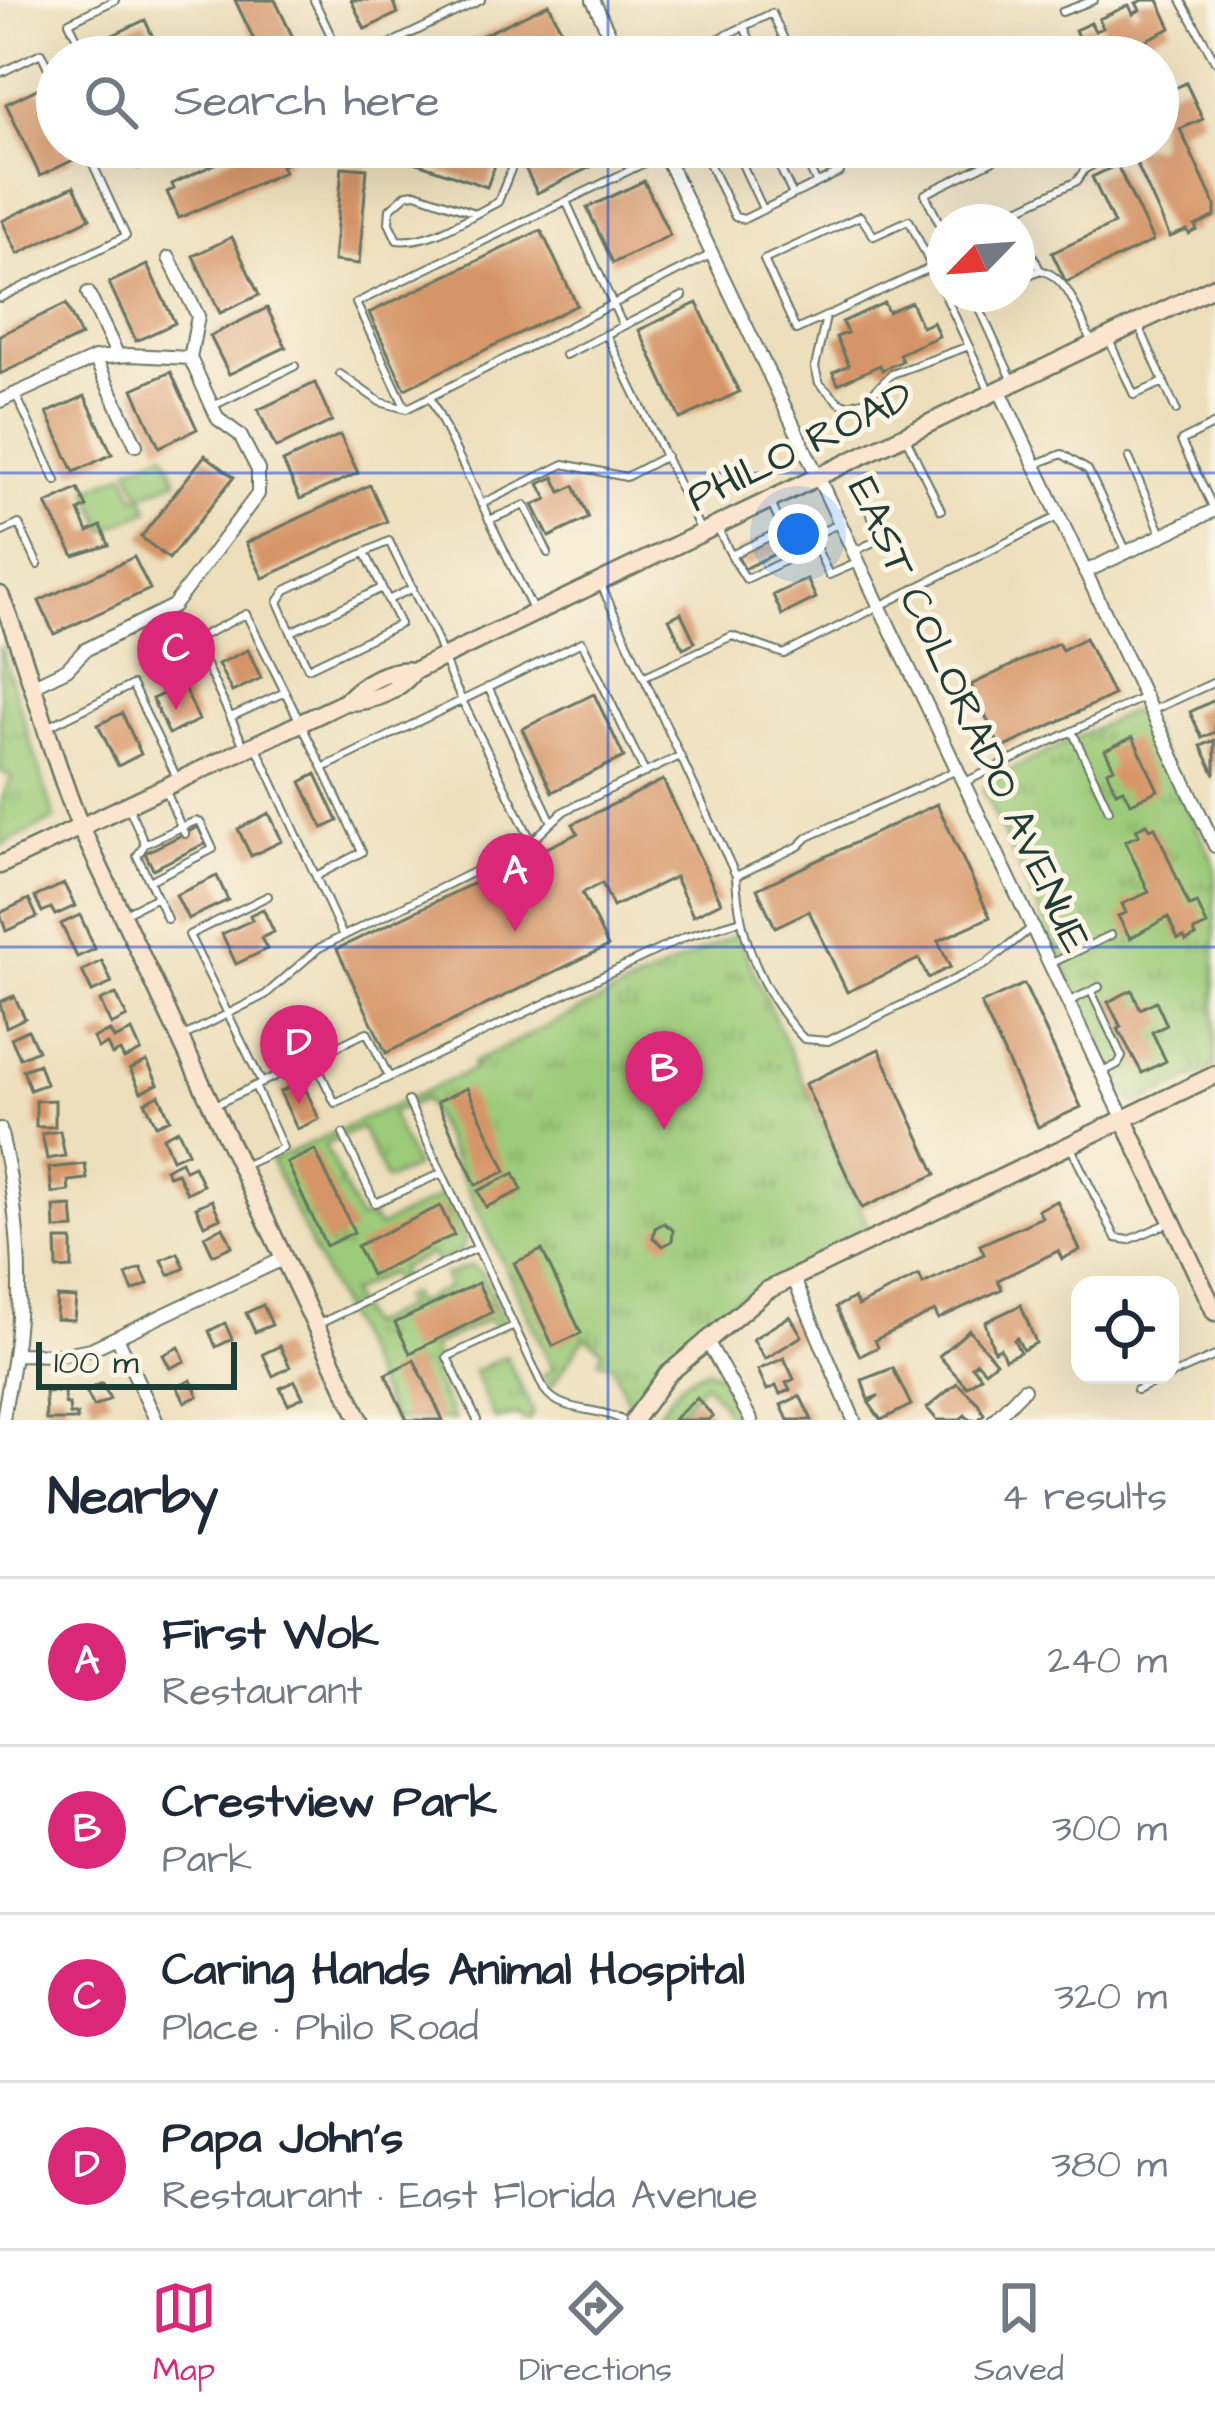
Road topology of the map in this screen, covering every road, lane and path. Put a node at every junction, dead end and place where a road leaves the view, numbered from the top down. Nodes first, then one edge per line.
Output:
1 (116, 0) edge
2 (314, 0) edge
3 (481, 0) edge
4 (593, 0) edge
5 (1094, 0) edge
6 (1181, 0) edge
7 (1062, 13) dead end
8 (744, 27) junction
9 (76, 36) edge
10 (331, 36) edge
11 (406, 36) edge
12 (610, 36) edge
13 (724, 36) edge
14 (748, 36) edge
15 (782, 36) edge
16 (36, 55) edge
17 (1215, 61) edge
18 (0, 73) edge
19 (95, 168) edge
20 (512, 168) edge
21 (629, 168) edge
22 (671, 168) edge
23 (711, 168) edge
24 (744, 168) edge
25 (780, 168) edge
26 (810, 168) edge
27 (840, 168) edge
28 (978, 168) edge
29 (1087, 168) edge
30 (817, 183) junction
31 (793, 195) junction
32 (566, 201) junction
33 (931, 204) edge
34 (1029, 204) edge
35 (764, 209) junction
36 (475, 213) junction
37 (712, 254) junction
38 (927, 257) edge
39 (170, 258) dead end
40 (1035, 260) edge
41 (927, 269) edge
42 (1040, 270) junction
43 (1035, 272) edge
44 (1215, 286) edge
45 (88, 293) dead end
46 (683, 296) dead end
47 (0, 298) edge
48 (613, 304) junction
49 (953, 312) edge
50 (979, 312) edge
51 (826, 316) junction
52 (1137, 323) junction
53 (623, 326) junction
54 (606, 334) junction
55 (1100, 341) junction
56 (969, 346) junction
57 (565, 355) dead end
58 (118, 356) junction
59 (95, 358) junction
60 (190, 358) junction
61 (295, 366) dead end
62 (340, 374) dead end
63 (1164, 382) junction
64 (1001, 388) junction
65 (16, 395) junction
66 (430, 397) junction
67 (0, 401) edge
68 (212, 406) junction
69 (406, 409) junction
70 (1176, 410) dead end
71 (1215, 424) edge
72 (904, 435) junction
73 (136, 445) dead end
74 (666, 456) junction
75 (1129, 458) dead end
76 (1034, 465) junction
77 (818, 476) junction
78 (56, 482) dead end
79 (769, 500) junction
80 (482, 503) junction
81 (865, 503) dead end
82 (941, 510) dead end
83 (1215, 510) edge
84 (1059, 517) junction
85 (490, 520) junction
86 (842, 523) junction
87 (709, 529) junction
88 (783, 530) junction
89 (0, 533) edge
90 (1163, 535) junction
91 (812, 536) junction
92 (816, 546) junction
93 (365, 552) junction
94 (548, 553) dead end
95 (1127, 553) junction
96 (731, 555) junction
97 (857, 556) junction
98 (38, 565) dead end
99 (1085, 572) junction
100 (599, 582) junction
101 (382, 588) junction
102 (412, 588) junction
103 (0, 595) edge
104 (388, 600) junction
105 (880, 603) junction
106 (534, 613) junction
107 (5, 624) edge
108 (292, 632) junction
109 (443, 657) junction
110 (644, 677) junction
111 (1215, 682) edge
112 (34, 685) junction
113 (488, 687) junction
114 (285, 692) junction
115 (1144, 697) junction
116 (462, 700) junction
117 (1151, 711) junction
118 (231, 717) junction
119 (300, 723) junction
120 (46, 728) junction
121 (1072, 731) junction
122 (251, 747) junction
123 (680, 756) junction
124 (323, 768) junction
125 (645, 773) junction
126 (962, 776) junction
127 (171, 784) junction
128 (128, 806) junction
129 (1109, 810) dead end
130 (552, 822) junction
131 (81, 828) junction
132 (183, 830) junction
133 (532, 842) junction
134 (151, 844) junction
135 (1215, 846) edge
136 (0, 865) edge
137 (316, 876) junction
138 (736, 876) junction
139 (149, 881) junction
140 (268, 896) dead end
141 (157, 897) junction
142 (122, 915) junction
143 (167, 920) dead end
144 (738, 921) junction
145 (1033, 926) junction
146 (1111, 934) dead end
147 (344, 936) junction
148 (1050, 964) junction
149 (1068, 1002) junction
150 (229, 1013) junction
151 (181, 1037) junction
152 (313, 1058) junction
153 (1102, 1073) junction
154 (1215, 1075) edge
155 (389, 1078) junction
156 (258, 1084) junction
157 (409, 1101) dead end
158 (213, 1106) junction
159 (1124, 1120) junction
160 (0, 1129) edge
161 (343, 1134) dead end
162 (1069, 1145) junction
163 (242, 1166) junction
164 (442, 1173) junction
165 (1172, 1222) junction
166 (477, 1249) junction
167 (285, 1258) junction
168 (794, 1277) junction
169 (1215, 1312) edge
170 (316, 1326) junction
171 (514, 1326) junction
172 (117, 1337) junction
173 (706, 1339) junction
174 (15, 1354) junction
175 (1215, 1355) edge
176 (1024, 1389) dead end
177 (1137, 1390) dead end
178 (3, 1420) edge
179 (156, 1420) edge
180 (361, 1420) edge
181 (477, 1420) edge
182 (622, 1420) edge
183 (634, 1420) edge
184 (751, 1420) edge
185 (854, 1420) edge
186 (994, 1420) edge

1 - 9 lane
2 - 10 lane
3 - 11 lane
4 - 12 street
5 - 7 lane
6 - 17 lane
8 - 13 lane
8 - 14 lane
8 - 15 lane
16 - 18 lane
19 - 47 lane
20 - 36 lane
21 - 32 lane
22 - 37 street, EAST COLORADO AVENUE
23 - 35 lane
24 - 35 lane
25 - 31 lane
26 - 30 lane
27 - 30 lane
28 - 33 lane
29 - 34 lane
30 - 31 lane
31 - 35 lane
32 - 48 lane
32 - 69 lane
36 - 36 lane
37 - 48 lane
37 - 77 street, EAST COLORADO AVENUE
38 - 51 lane
39 - 60 street
40 - 42 lane
41 - 51 lane
42 - 43 lane
42 - 55 lane
44 - 52 main road, PHILO ROAD
45 - 58 street
46 - 53 lane
48 - 53 lane
48 - 66 lane
49 - 56 lane
50 - 64 lane
51 - 56 lane
52 - 55 main road, PHILO ROAD
52 - 63 lane
53 - 54 lane
54 - 57 lane
54 - 74 lane
55 - 63 lane
55 - 64 main road, PHILO ROAD
56 - 64 lane
58 - 59 street
58 - 60 street
59 - 65 street
59 - 73 street
60 - 68 street
61 - 68 lane
62 - 69 lane
63 - 70 lane
64 - 72 main road, PHILO ROAD
64 - 76 street
65 - 67 street
65 - 78 lane
66 - 69 lane
66 - 80 lane
68 - 112 street
71 - 83 lane
72 - 77 main road, PHILO ROAD
72 - 82 lane
74 - 80 lane
74 - 87 lane
75 - 90 lane
76 - 84 street
76 - 95 lane
77 - 79 main road, PHILO ROAD
77 - 86 street, EAST COLORADO AVENUE
79 - 87 main road, PHILO ROAD
79 - 88 lane
80 - 85 lane
81 - 97 lane
83 - 90 street
84 - 99 street
84 - 105 lane
85 - 94 lane
85 - 106 lane
86 - 91 lane
86 - 97 street, EAST COLORADO AVENUE
87 - 96 lane
87 - 100 main road, PHILO ROAD
88 - 91 lane
88 - 96 lane
89 - 98 lane
90 - 95 street
91 - 92 lane
92 - 96 lane
92 - 97 lane
93 - 101 lane
93 - 102 lane
93 - 108 lane
95 - 99 street
97 - 105 street, EAST COLORADO AVENUE
99 - 115 street
100 - 106 main road, PHILO ROAD
100 - 110 lane
101 - 104 lane
101 - 108 lane
102 - 104 lane
102 - 109 lane
103 - 107 main road
104 - 108 lane
105 - 110 lane
105 - 126 street, EAST COLORADO AVENUE
106 - 109 main road, PHILO ROAD
107 - 112 main road
109 - 116 lane
109 - 119 main road, PHILO ROAD
110 - 123 lane
111 - 117 lane
112 - 120 main road
113 - 116 lane
113 - 125 lane
113 - 130 lane
114 - 118 lane
114 - 118 lane
114 - 119 lane
115 - 117 street
115 - 121 lane
116 - 124 lane
116 - 133 lane
117 - 135 street
118 - 122 lane
119 - 122 main road, PHILO ROAD
119 - 124 lane
120 - 127 lane
120 - 131 main road
121 - 126 lane
121 - 129 lane
122 - 127 main road, PHILO ROAD
122 - 137 lane
123 - 125 lane
123 - 138 lane
124 - 137 lane
125 - 130 lane
126 - 138 lane
126 - 145 street, EAST COLORADO AVENUE
127 - 128 main road, PHILO ROAD
127 - 132 lane
128 - 131 main road, PHILO ROAD
128 - 134 lane
130 - 133 lane
131 - 136 main road, PHILO ROAD
131 - 142 main road
132 - 134 lane
132 - 139 lane
133 - 147 lane
134 - 139 lane
137 - 147 lane
138 - 144 lane
139 - 141 lane
140 - 150 lane
141 - 142 lane
141 - 143 lane
142 - 151 main road
144 - 145 lane
144 - 155 lane
145 - 148 street, EAST COLORADO AVENUE
146 - 148 lane
147 - 150 lane
148 - 149 street, EAST COLORADO AVENUE
149 - 153 street, EAST COLORADO AVENUE
149 - 153 lane
150 - 151 lane
150 - 156 lane
151 - 158 main road
152 - 155 lane
152 - 155 lane
152 - 156 lane
153 - 159 street, EAST COLORADO AVENUE
154 - 159 main road
156 - 158 lane
156 - 163 lane
157 - 164 lane
158 - 163 main road
159 - 162 main road
159 - 165 main road, EAST COLORADO AVENUE
160 - 174 street
161 - 164 lane
162 - 165 lane
162 - 168 main road
163 - 167 main road
164 - 166 lane
165 - 169 main road, EAST COLORADO AVENUE
166 - 170 lane
166 - 171 lane
167 - 170 main road
167 - 172 street
168 - 173 main road
168 - 185 street
170 - 180 main road
171 - 181 lane
171 - 182 lane
172 - 174 street
172 - 179 street
173 - 183 main road
173 - 184 street
174 - 178 street
175 - 177 lane
176 - 186 street

